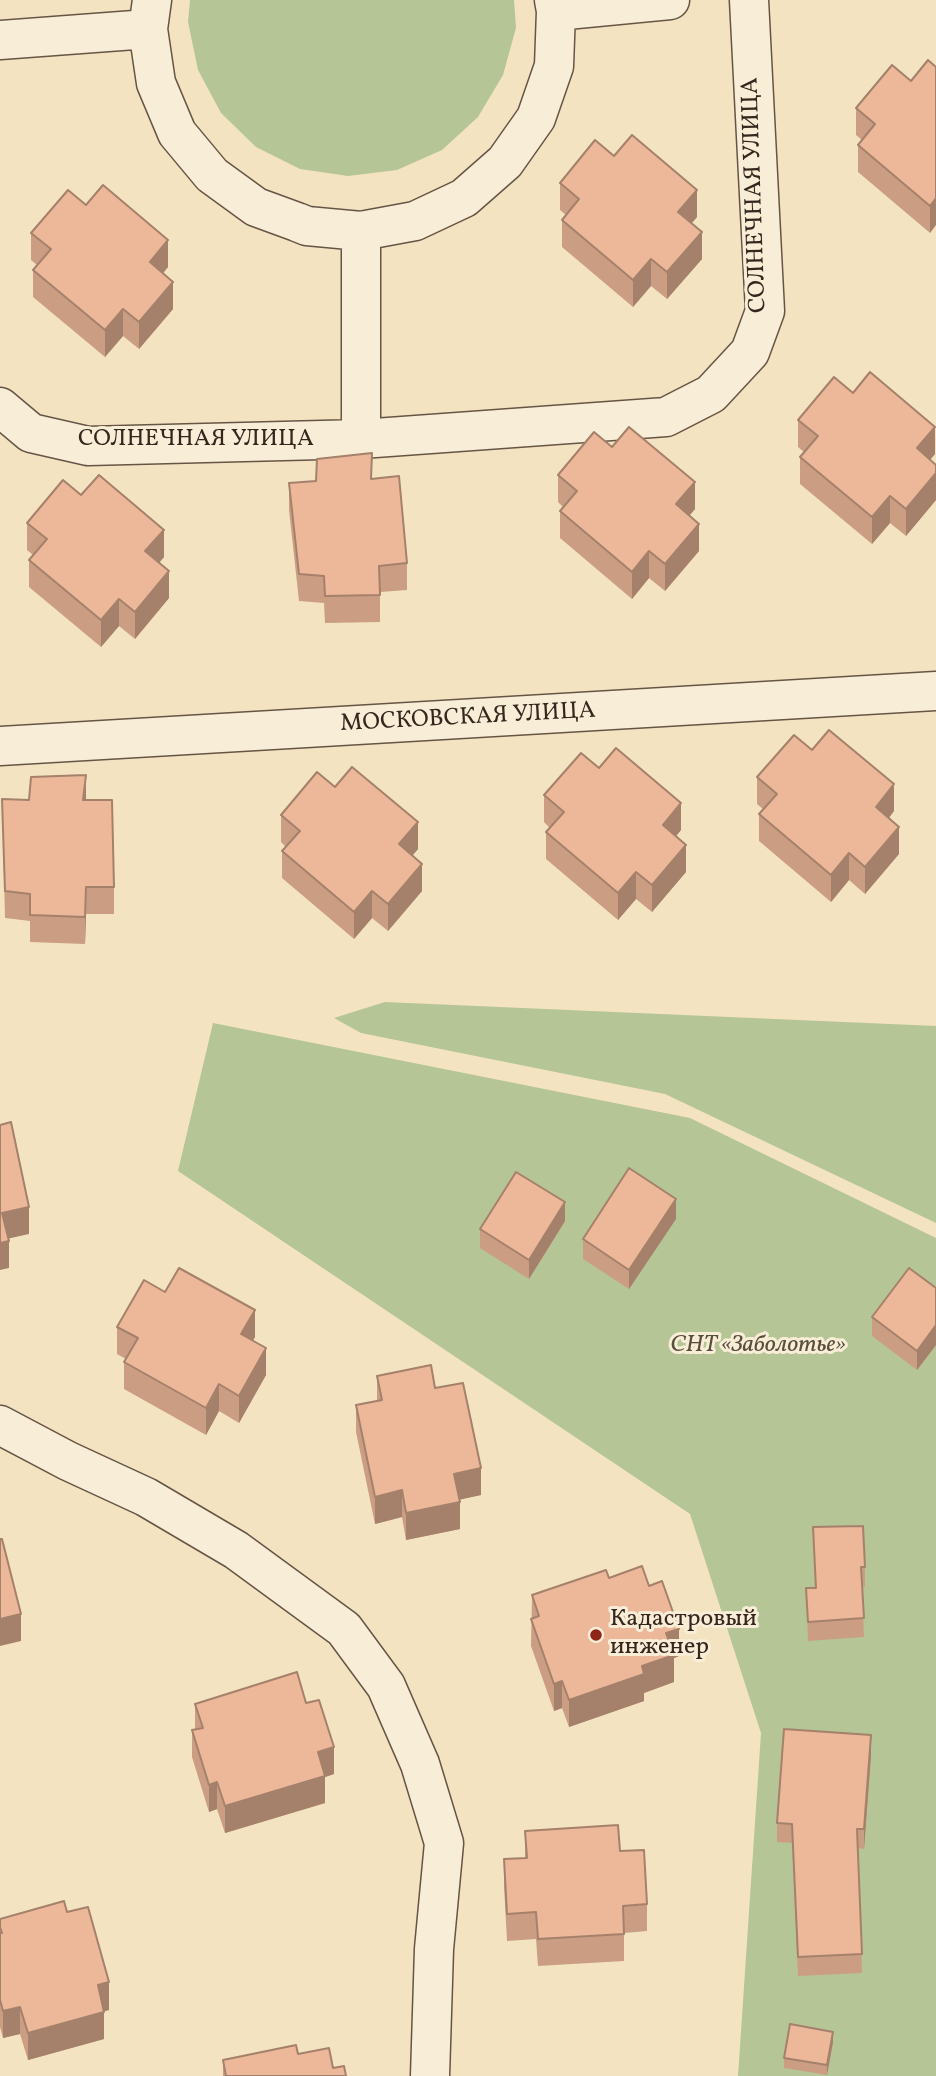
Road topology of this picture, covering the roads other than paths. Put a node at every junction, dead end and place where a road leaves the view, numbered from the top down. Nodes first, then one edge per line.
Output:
1 (670, 0) edge
2 (749, 0) edge
3 (555, 6) edge
4 (150, 15) edge
5 (0, 40) edge
6 (361, 231) junction
7 (0, 407) edge
8 (361, 439) junction
9 (936, 691) edge
10 (0, 746) edge
11 (0, 1425) edge
12 (430, 2076) edge

1 - 3 street
2 - 8 street, СОЛНЕЧНАЯ УЛИЦА
3 - 6 street
4 - 5 street
4 - 6 street
6 - 8 street
7 - 8 street, СОЛНЕЧНАЯ УЛИЦА
9 - 10 street, МОСКОВСКАЯ УЛИЦА
11 - 12 street

